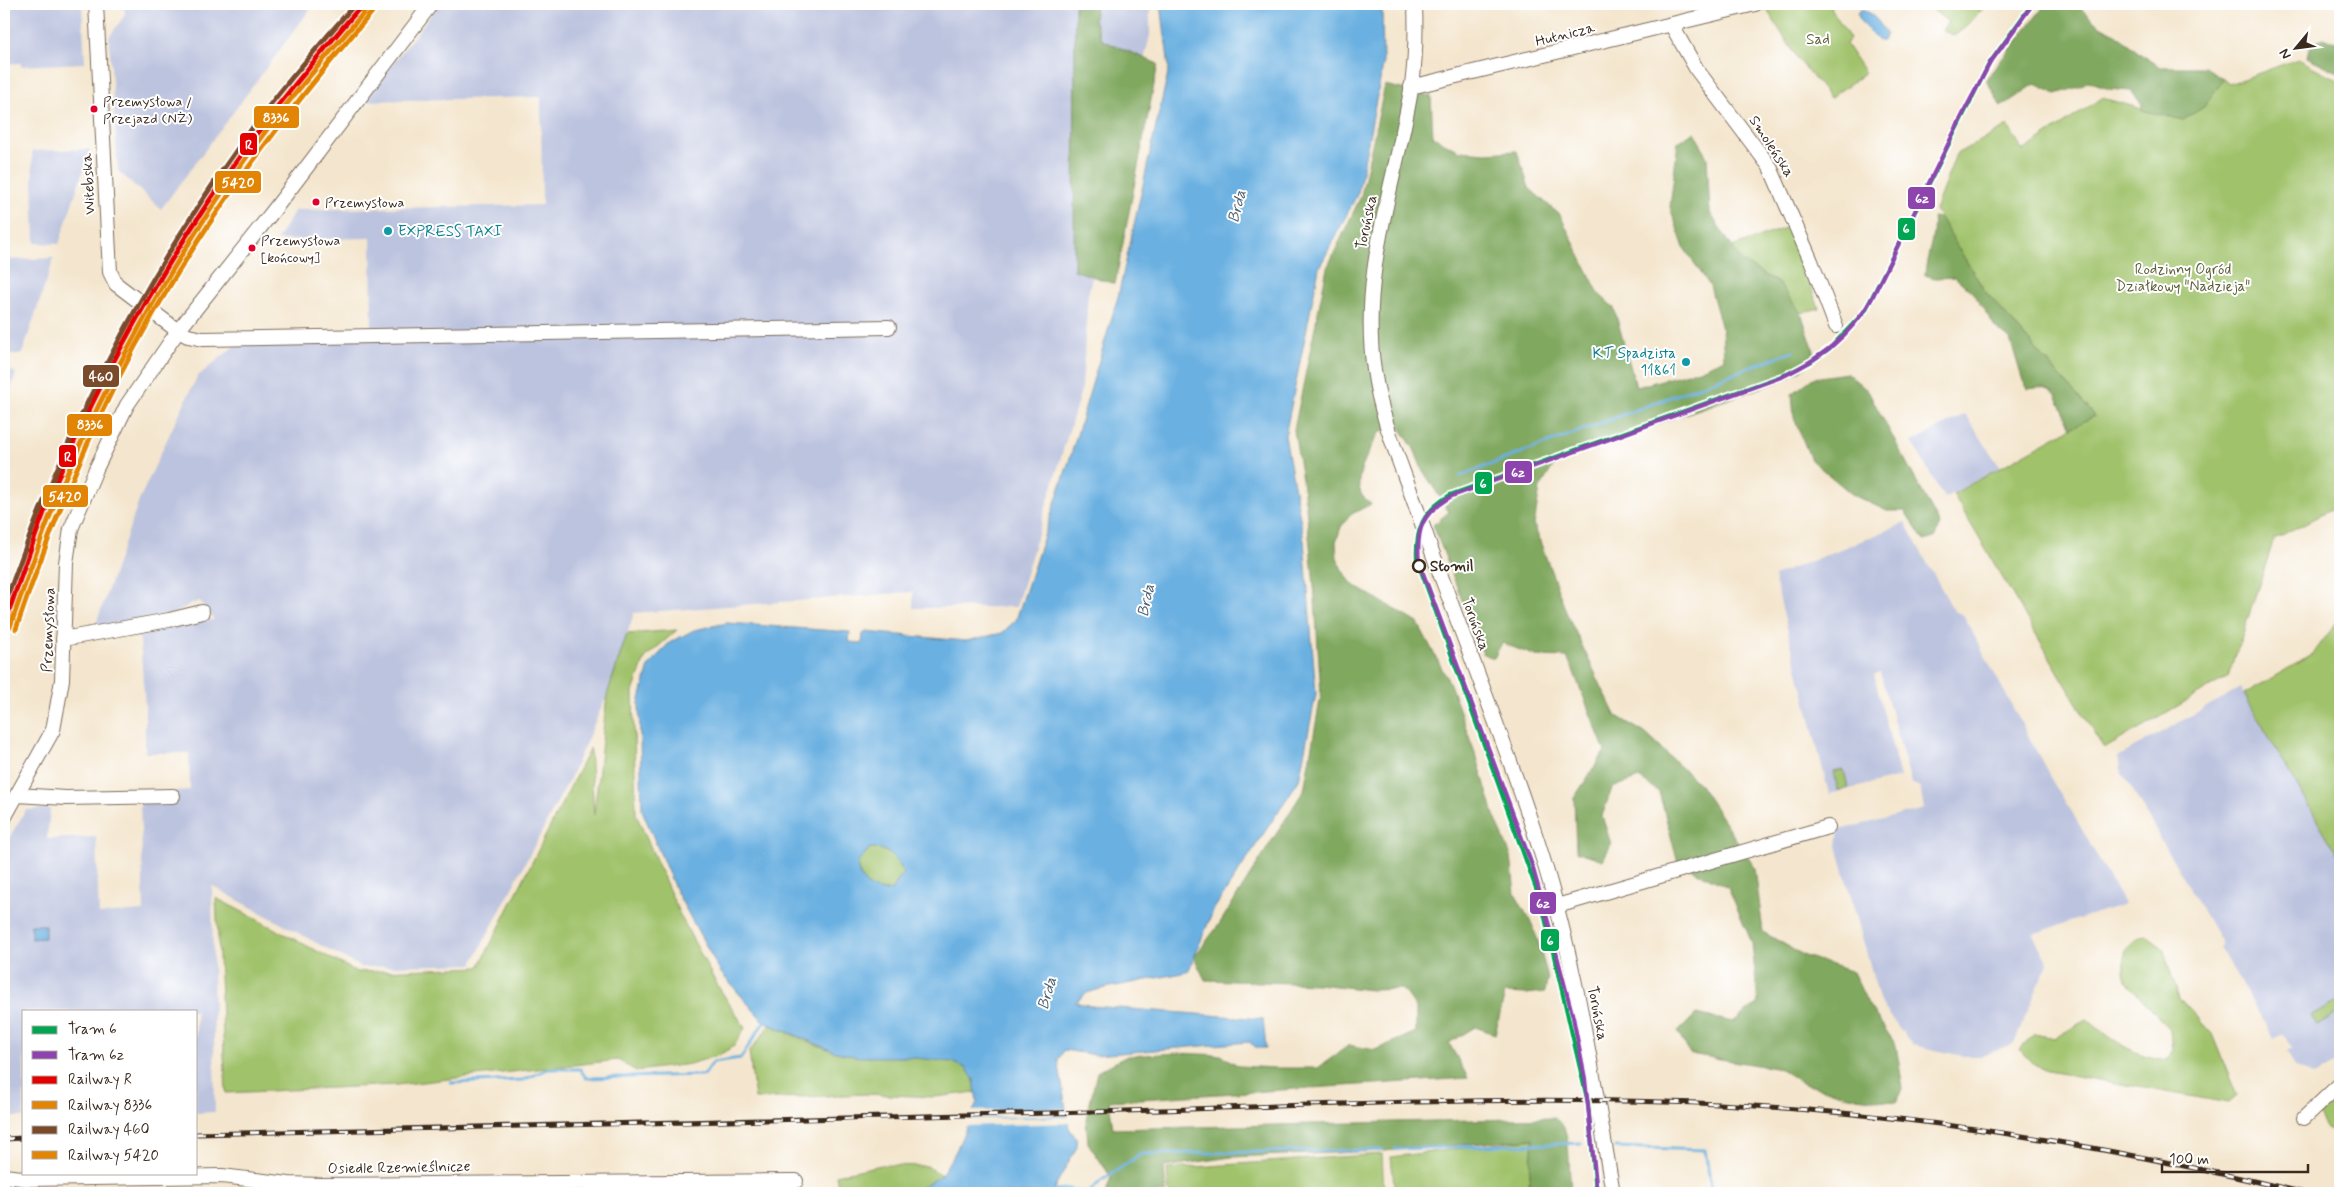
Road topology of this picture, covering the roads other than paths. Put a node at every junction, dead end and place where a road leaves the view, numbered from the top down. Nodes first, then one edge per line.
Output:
1 (96, 4) edge
2 (431, 4) edge
3 (1415, 4) edge
4 (1755, 4) edge
5 (1671, 24) junction
6 (1411, 88) junction
7 (1836, 326) dead end
8 (889, 327) dead end
9 (178, 331) junction
10 (202, 612) dead end
11 (63, 639) junction
12 (17, 795) junction
13 (173, 796) dead end
14 (4, 818) edge
15 (1828, 827) dead end
16 (1557, 906) junction
17 (2340, 1084) edge
18 (2304, 1118) dead end
19 (4, 1176) edge
20 (796, 1181) dead end
21 (1613, 1193) edge

1 - 9 street, Witebska
2 - 9 street, Przemysłowa
3 - 6 street, Toruńska
4 - 5 street, Hutnicza
5 - 6 street, Hutnicza
5 - 7 street, Smoleńska
6 - 16 street, Toruńska
8 - 9 street, Witebska
9 - 11 street, Przemysłowa
10 - 11 street
11 - 12 street, Przemysłowa
12 - 13 street
12 - 14 street, Przemysłowa
15 - 16 street
16 - 21 street, Toruńska
17 - 18 street
19 - 20 street, Osiedle Rzemieślnicze

